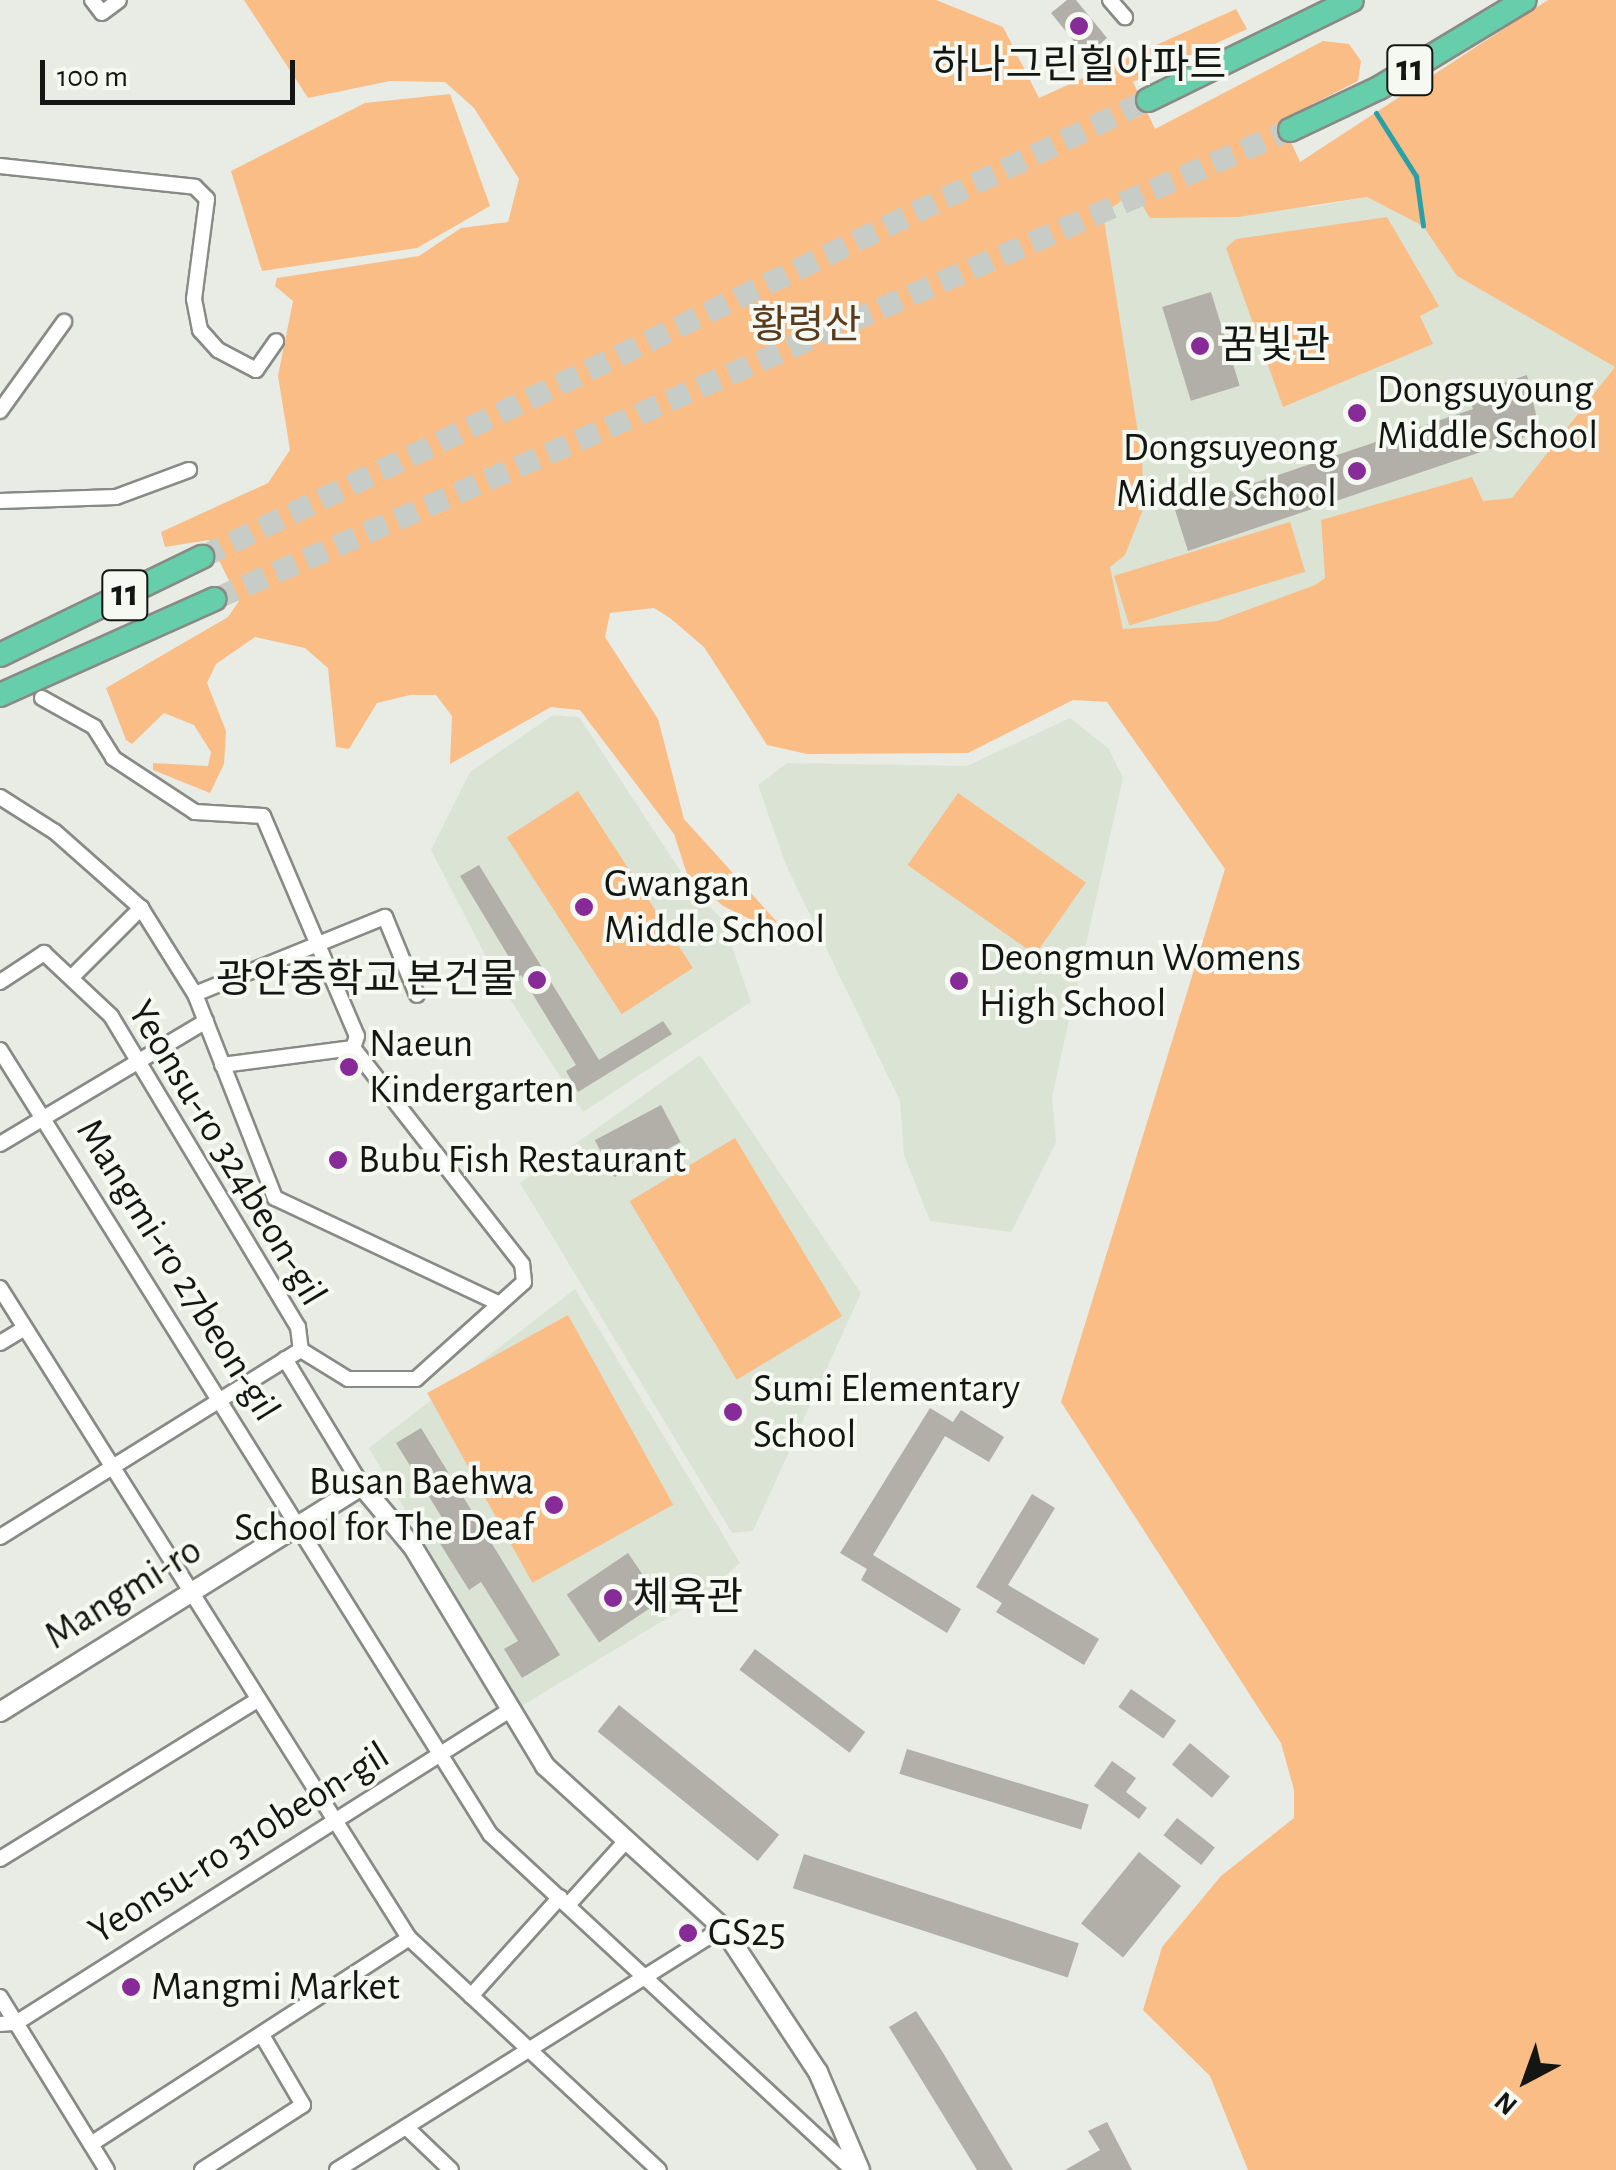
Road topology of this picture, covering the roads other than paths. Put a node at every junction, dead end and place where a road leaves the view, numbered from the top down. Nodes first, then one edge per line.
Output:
1 (92, 0) edge
2 (119, 0) edge
3 (1110, 0) edge
4 (1352, 0) edge
5 (1525, 0) edge
6 (1125, 17) dead end
7 (1148, 100) tunnel mouth
8 (1290, 130) tunnel mouth
9 (0, 166) edge
10 (64, 322) dead end
11 (276, 340) dead end
12 (0, 411) edge
13 (189, 470) dead end
14 (0, 500) edge
15 (202, 557) tunnel mouth
16 (214, 599) tunnel mouth
17 (0, 655) edge
18 (42, 698) dead end
19 (0, 700) edge
20 (0, 796) edge
21 (141, 908) junction
22 (316, 943) junction
23 (72, 977) junction
24 (0, 982) edge
25 (195, 994) junction
26 (416, 996) dead end
27 (206, 1022) junction
28 (353, 1048) junction
29 (0, 1050) edge
30 (140, 1060) junction
31 (222, 1065) junction
32 (44, 1117) junction
33 (0, 1144) edge
34 (0, 1288) edge
35 (498, 1303) junction
36 (25, 1328) junction
37 (0, 1343) edge
38 (301, 1350) junction
39 (285, 1360) junction
40 (222, 1399) junction
41 (112, 1467) junction
42 (362, 1486) junction
43 (295, 1527) junction
44 (0, 1537) edge
45 (189, 1592) junction
46 (258, 1700) junction
47 (510, 1710) junction
48 (0, 1712) edge
49 (439, 1755) junction
50 (334, 1820) junction
51 (625, 1842) junction
52 (0, 1860) edge
53 (564, 1901) junction
54 (723, 1928) junction
55 (408, 1938) junction
56 (646, 1976) junction
57 (472, 1996) junction
58 (0, 1997) edge
59 (8, 2023) edge
60 (262, 2035) junction
61 (530, 2049) junction
62 (406, 2126) junction
63 (90, 2144) junction
64 (107, 2170) edge
65 (202, 2170) edge
66 (337, 2170) edge
67 (451, 2170) edge
68 (659, 2170) edge
69 (857, 2170) edge

1 - 2 street
3 - 6 street
4 - 7 highway, 11
5 - 8 highway, 11
9 - 11 street
10 - 12 street
13 - 14 street
15 - 17 highway, 11
16 - 19 highway, 11
18 - 22 street
20 - 21 street
21 - 23 street
21 - 25 street
22 - 25 street
22 - 26 street
22 - 28 street
23 - 24 street, Yeonsu-ro 324beon-gil
23 - 30 street, Yeonsu-ro 324beon-gil
25 - 27 street
27 - 30 street
27 - 31 street
28 - 31 street, Yeonsu-ro 324beon-gil
28 - 35 street, Yeonsu-ro 324beon-gil
29 - 32 street, Mangmi-ro 27beon-gil
30 - 32 street
30 - 38 street, Yeonsu-ro 324beon-gil
31 - 35 street
32 - 33 street
32 - 40 street, Mangmi-ro 27beon-gil
34 - 36 street
35 - 38 street, Yeonsu-ro 324beon-gil
36 - 37 street
36 - 41 street
38 - 39 street, Yeonsu-ro 324beon-gil
39 - 40 street, Yeonsu-ro 324beon-gil
39 - 42 street
40 - 41 street, Yeonsu-ro 324beon-gil
40 - 43 street, Mangmi-ro 27beon-gil
41 - 44 street, Yeonsu-ro 324beon-gil
41 - 45 street
42 - 43 street, Mangmi-ro
42 - 47 street
43 - 45 street, Mangmi-ro
43 - 49 street, Mangmi-ro 27beon-gil
45 - 46 street
45 - 48 street, Mangmi-ro
46 - 50 street
46 - 52 street
47 - 49 street, Yeonsu-ro 310beon-gil
47 - 51 street
49 - 50 street, Yeonsu-ro 310beon-gil
49 - 53 street, Mangmi-ro 27beon-gil
50 - 55 street
50 - 59 street, Yeonsu-ro 310beon-gil
51 - 53 street
51 - 54 street
53 - 56 street, Mangmi-ro 27beon-gil
53 - 57 street
54 - 56 street
54 - 69 street
55 - 57 street
55 - 60 street
56 - 61 street
56 - 69 street, Mangmi-ro 27beon-gil
57 - 61 street
58 - 59 street
59 - 63 street
60 - 63 street
60 - 65 street
61 - 62 street
61 - 68 street
62 - 66 street
62 - 67 street
63 - 64 street

